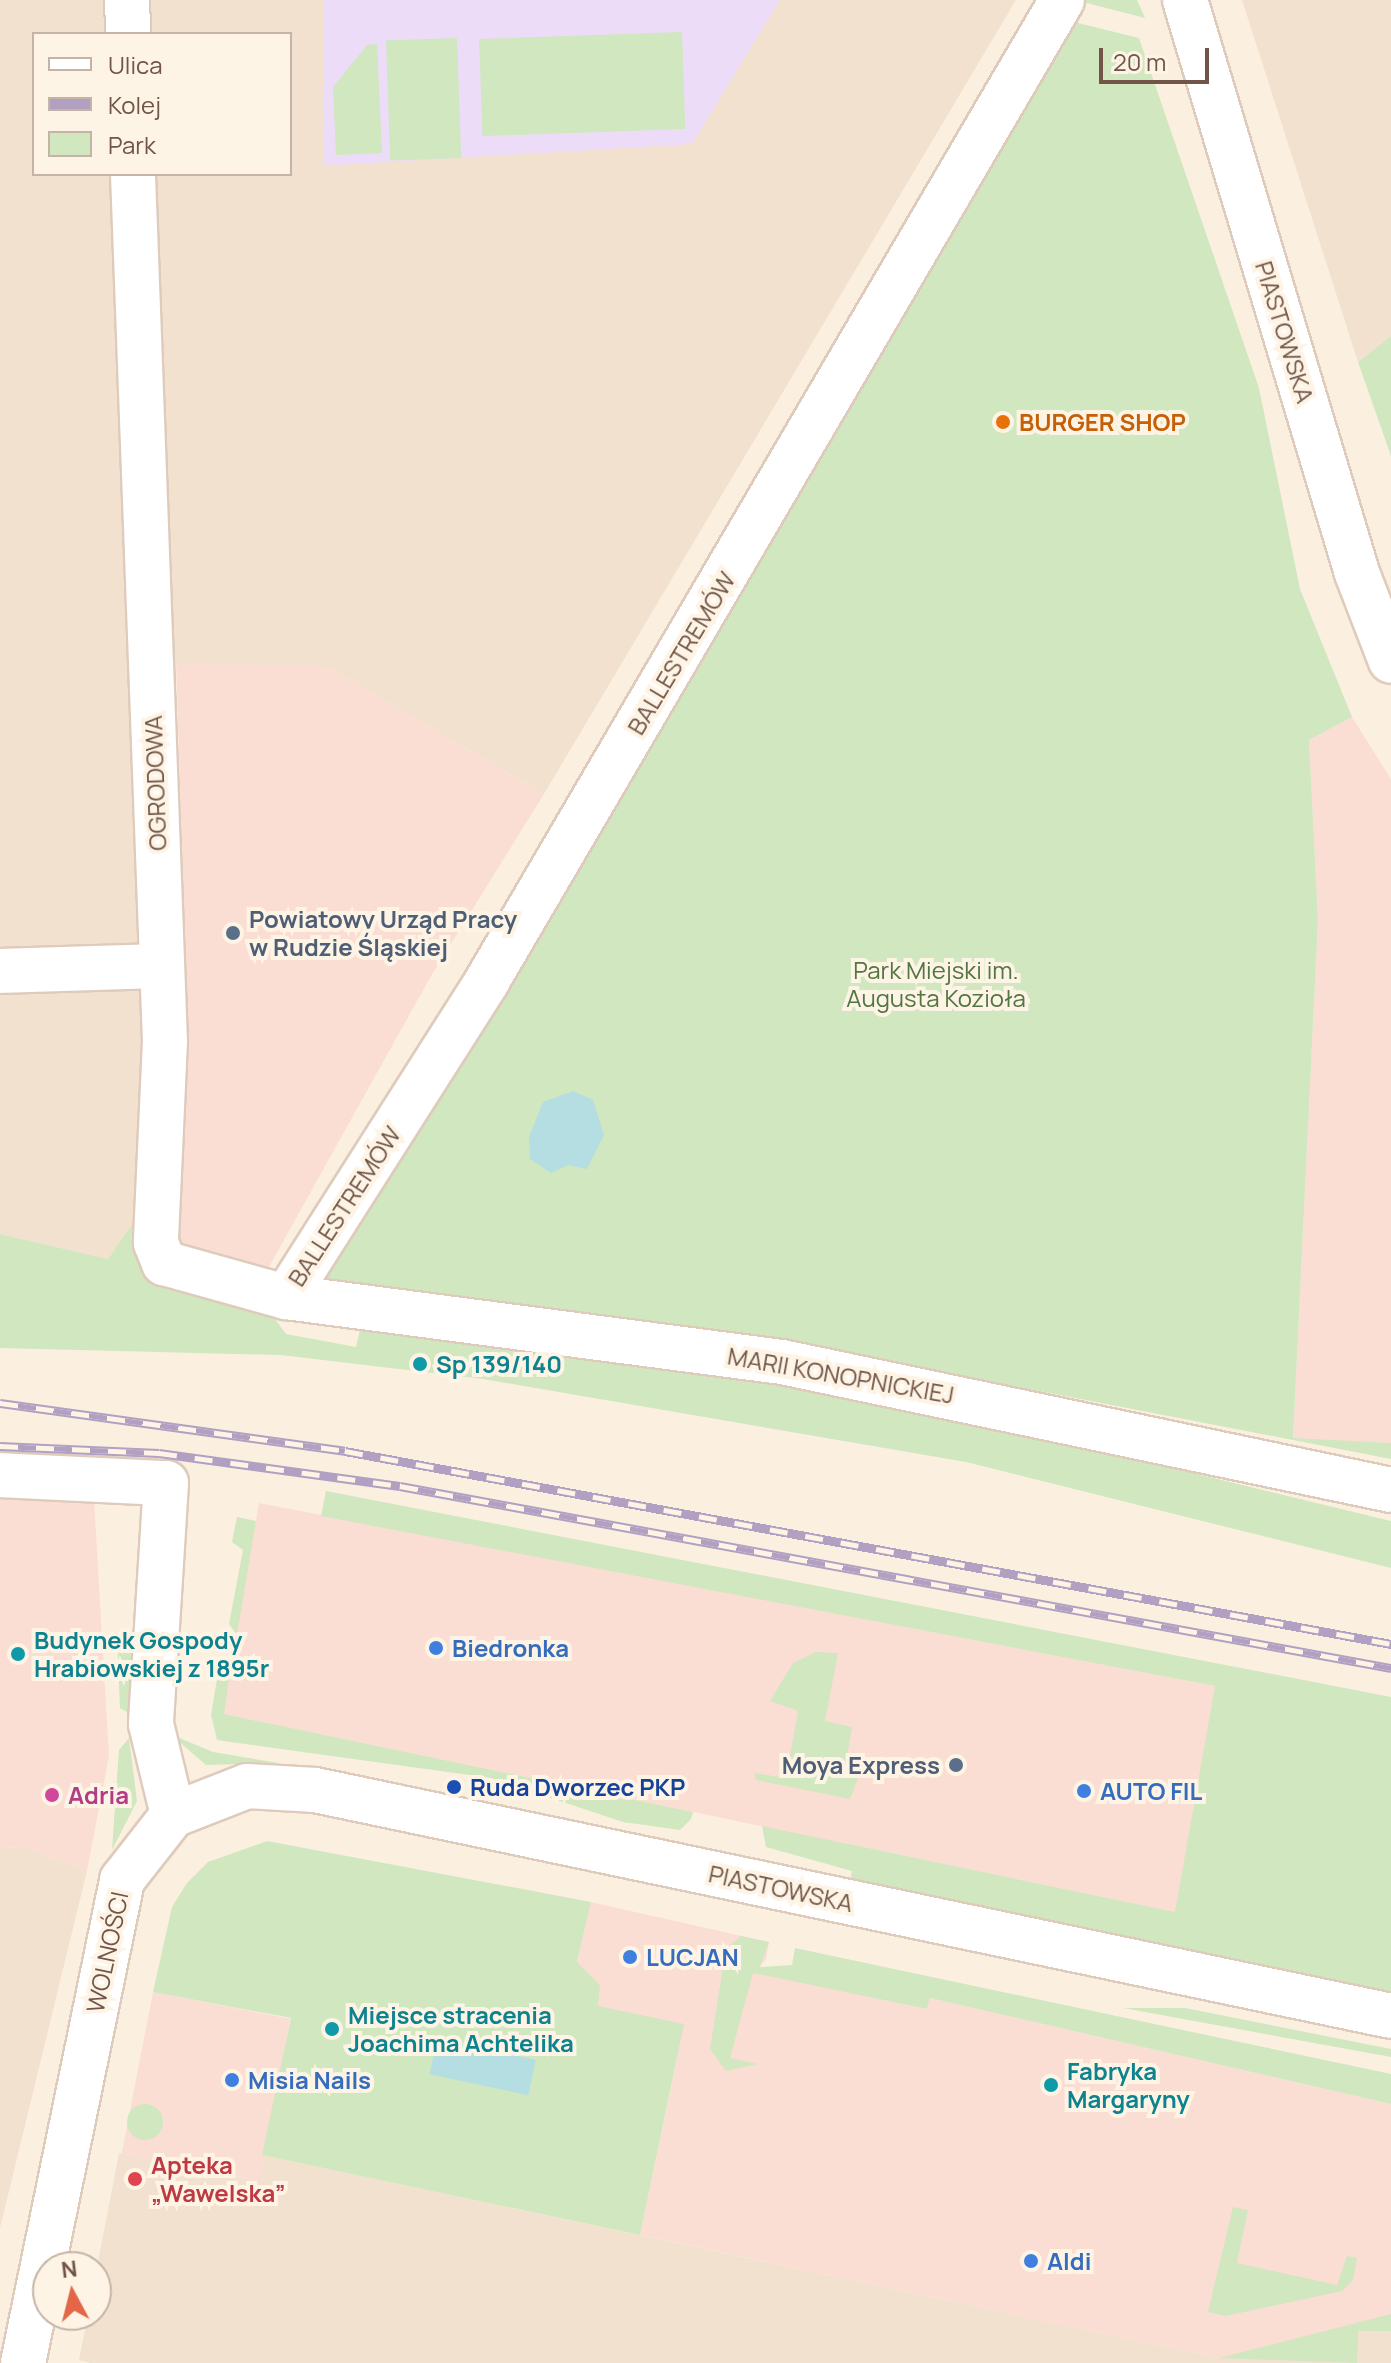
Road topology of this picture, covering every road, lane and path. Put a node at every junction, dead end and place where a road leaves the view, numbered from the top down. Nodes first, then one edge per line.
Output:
1 (127, 0) edge
2 (1062, 0) edge
3 (1185, 0) edge
4 (128, 32) edge
5 (133, 176) edge
6 (1391, 661) edge
7 (162, 966) junction
8 (0, 971) edge
9 (286, 1297) junction
10 (0, 1475) edge
11 (1391, 1490) edge
12 (173, 1815) junction
13 (1391, 2016) edge
14 (23, 2363) edge

1 - 4 street
2 - 9 street, BALLESTREMÓW
3 - 6 street, PIASTOWSKA
5 - 7 street, OGRODOWA
7 - 8 street
7 - 9 street, OGRODOWA
9 - 11 street, MARII KONOPNICKIEJ
10 - 12 street
12 - 13 street, PIASTOWSKA
12 - 14 street, WOLNOŚCI

